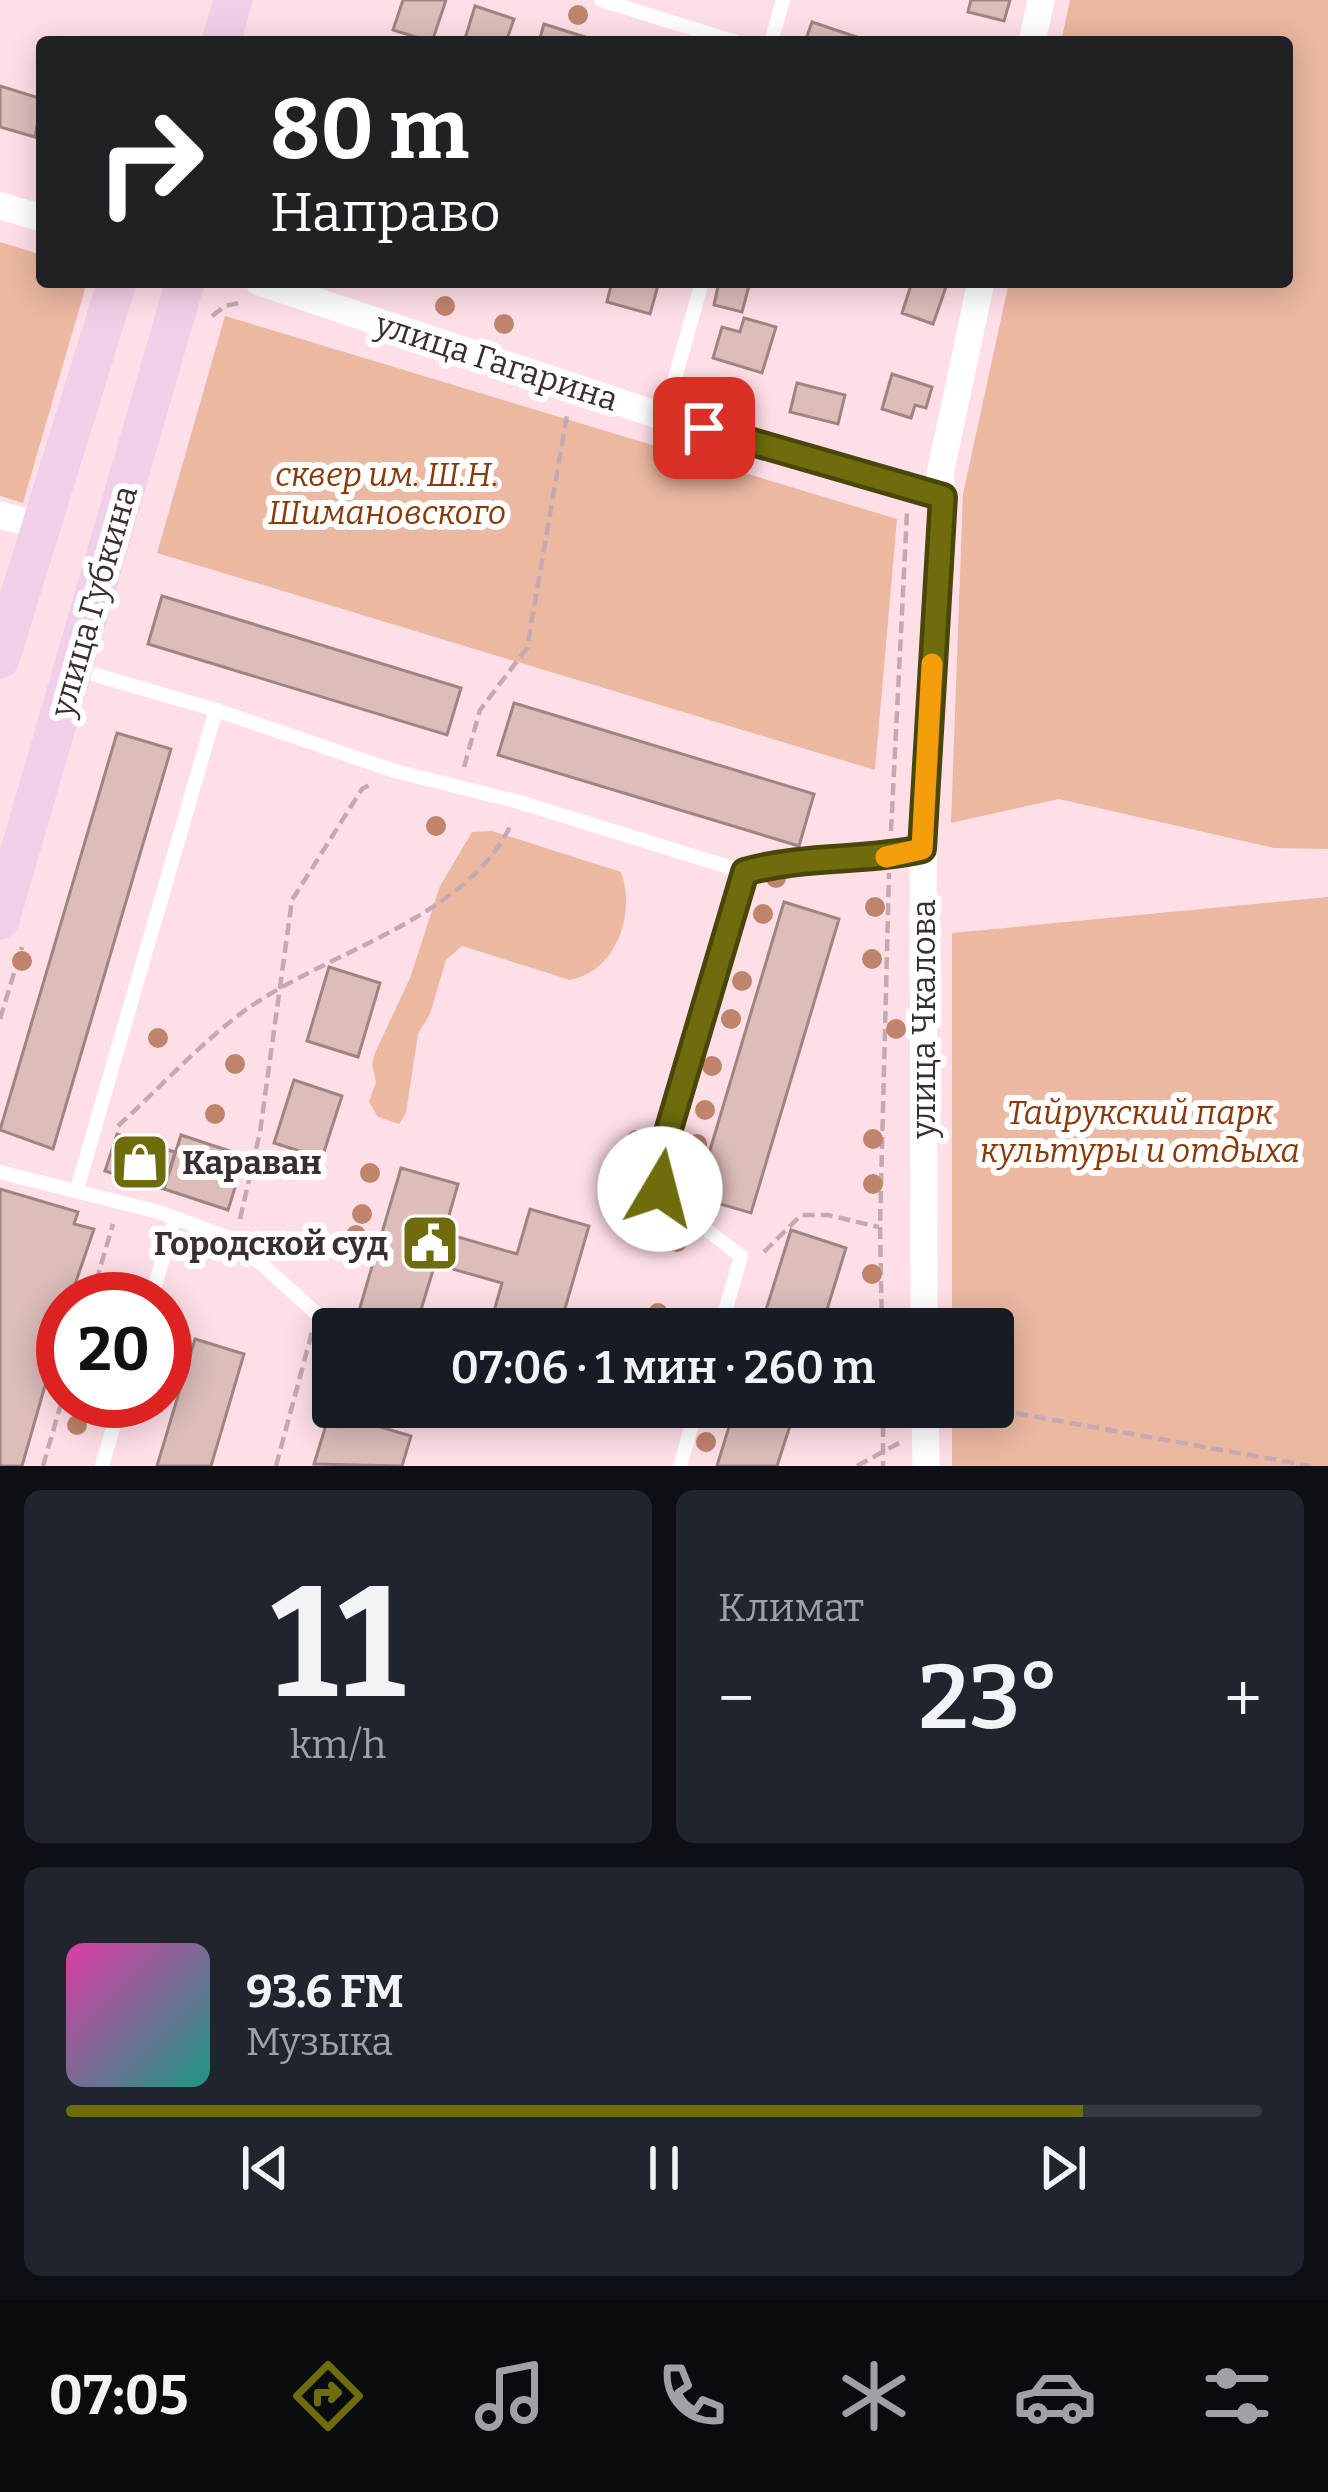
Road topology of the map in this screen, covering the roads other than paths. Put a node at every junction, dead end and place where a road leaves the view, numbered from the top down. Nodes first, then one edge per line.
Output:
1 (233, 0) edge
2 (601, 0) edge
3 (783, 0) edge
4 (1041, 0) edge
5 (223, 36) edge
6 (717, 36) edge
7 (773, 36) edge
8 (1033, 36) edge
9 (0, 206) edge
10 (36, 216) edge
11 (116, 288) edge
12 (183, 288) edge
13 (700, 288) edge
14 (980, 288) edge
15 (249, 292) edge
16 (664, 417) junction
17 (943, 497) junction
18 (0, 515) edge
19 (41, 526) junction
20 (0, 659) edge
21 (74, 668) junction
22 (216, 710) junction
23 (922, 849) junction
24 (745, 872) junction
25 (14, 924) edge
26 (0, 1172) edge
27 (77, 1189) junction
28 (175, 1218) junction
29 (159, 1272) edge
30 (726, 1308) edge
31 (924, 1308) edge
32 (312, 1309) edge
33 (113, 1428) edge
34 (691, 1428) edge
35 (926, 1428) edge
36 (102, 1466) edge
37 (680, 1466) edge
38 (926, 1466) edge

1 - 5 main road
2 - 6 lane
3 - 7 lane
4 - 8 street
9 - 10 street
11 - 19 main road, улица Губкина
12 - 21 main road, улица Губкина
13 - 16 lane
14 - 17 street, улица Чкалова
15 - 16 street, улица Гагарина
16 - 17 street, улица Гагарина
17 - 23 street, улица Чкалова
18 - 19 street
19 - 20 main road, улица Губкина
21 - 22 lane
21 - 25 main road, улица Губкина
22 - 24 lane
22 - 27 lane
23 - 24 lane
23 - 31 street, улица Чкалова
24 - 30 lane
26 - 27 lane
27 - 28 lane
28 - 29 lane
28 - 32 lane
33 - 36 lane
34 - 37 lane
35 - 38 street

